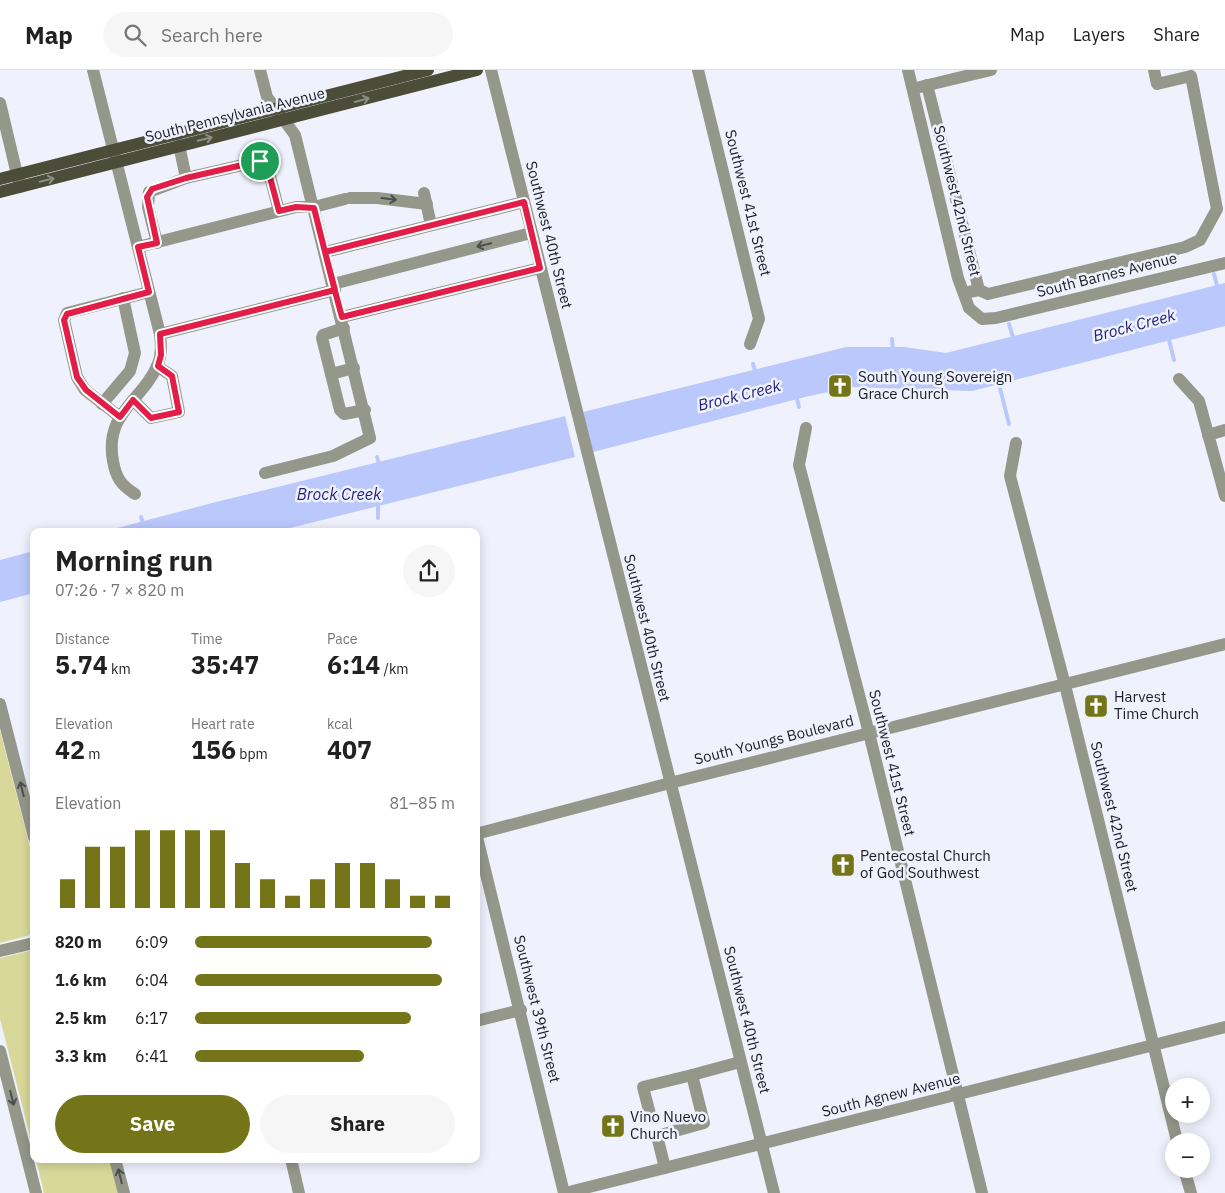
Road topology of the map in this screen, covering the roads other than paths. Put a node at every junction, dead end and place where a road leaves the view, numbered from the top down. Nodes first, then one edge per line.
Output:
1 (93, 70) edge
2 (260, 70) edge
3 (477, 70) edge
4 (491, 70) edge
5 (698, 70) edge
6 (908, 70) edge
7 (991, 70) edge
8 (1154, 70) edge
9 (429, 74) edge
10 (927, 85) junction
11 (913, 88) junction
12 (0, 103) edge
13 (276, 109) junction
14 (284, 120) junction
15 (179, 145) junction
16 (115, 157) junction
17 (186, 178) junction
18 (0, 179) edge
19 (18, 181) junction
20 (0, 192) edge
21 (524, 202) junction
22 (314, 208) junction
23 (279, 211) junction
24 (432, 225) junction
25 (532, 233) junction
26 (157, 243) junction
27 (138, 247) junction
28 (325, 252) junction
29 (1225, 263) edge
30 (540, 268) junction
31 (334, 287) junction
32 (979, 290) junction
33 (149, 292) junction
34 (964, 293) junction
35 (123, 298) junction
36 (996, 318) joint
37 (343, 323) junction
38 (160, 334) junction
39 (750, 344) dead end
40 (158, 366) junction
41 (354, 368) junction
42 (330, 374) junction
43 (1179, 380) dead end
44 (133, 400) junction
45 (102, 404) junction
46 (364, 410) junction
47 (120, 417) junction
48 (806, 428) dead end
49 (1225, 430) edge
50 (1208, 435) junction
51 (1016, 443) dead end
52 (265, 473) dead end
53 (135, 494) dead end
54 (1225, 496) edge
55 (1225, 644) edge
56 (1065, 685) junction
57 (0, 704) edge
58 (869, 733) junction
59 (670, 783) junction
60 (30, 821) edge
61 (480, 833) edge
62 (480, 850) edge
63 (30, 944) edge
64 (0, 951) edge
65 (521, 1010) junction
66 (480, 1020) edge
67 (1225, 1028) edge
68 (1152, 1046) junction
69 (0, 1051) edge
70 (740, 1062) junction
71 (692, 1075) junction
72 (956, 1095) junction
73 (654, 1127) junction
74 (1175, 1133) edge
75 (761, 1143) junction
76 (116, 1163) edge
77 (292, 1163) edge
78 (665, 1168) junction
79 (1187, 1178) edge
80 (36, 1193) edge
81 (124, 1193) edge
82 (299, 1193) edge
83 (564, 1193) edge
84 (774, 1193) edge
85 (982, 1193) edge
86 (1191, 1193) edge

1 - 16 street
2 - 13 street
3 - 9 main road, South Pennsylvania Avenue
4 - 21 street, Southwest 40th Street
5 - 39 street, Southwest 41st Street
6 - 11 street, Southwest 42nd Street
7 - 10 street
8 - 32 street
9 - 13 main road, South Pennsylvania Avenue
14 -> 9 main road, South Pennsylvania Avenue
10 - 11 street
10 - 32 street
11 - 34 street, Southwest 42nd Street
12 - 19 street
13 - 14 street
13 - 16 main road, South Pennsylvania Avenue
15 -> 14 main road, South Pennsylvania Avenue
14 - 22 street
15 - 16 main road, South Pennsylvania Avenue
15 - 17 street
16 - 19 main road, South Pennsylvania Avenue
16 - 27 street
17 - 23 street
17 - 26 street
18 - 19 main road, South Pennsylvania Avenue
19 - 20 main road, South Pennsylvania Avenue
21 - 24 street
21 - 25 street, Southwest 40th Street
22 - 23 street
22 -> 24 street
22 - 28 street
23 - 26 street
24 - 28 street
25 - 30 street, Southwest 40th Street
25 -> 31 street
26 - 27 street
27 - 33 street
28 - 31 street
29 - 36 street, South Barnes Avenue
30 - 37 street
30 - 59 street, Southwest 40th Street
31 - 37 street
31 - 38 street
32 - 34 street
33 - 35 street
33 - 38 street
34 - 36 street, Southwest 42nd Street
35 - 45 street
35 - 45 street
37 - 41 street
37 - 42 street
38 - 40 street
40 - 44 street
40 - 44 street
41 - 42 street
41 - 46 street
42 - 46 street
43 - 50 street
44 - 47 street
45 - 47 street
46 - 52 street
47 - 53 street
48 - 58 street, Southwest 41st Street
49 - 50 street
50 - 54 street
51 - 56 street, Southwest 42nd Street
55 - 56 street, South Youngs Boulevard
56 - 58 street, South Youngs Boulevard
56 - 68 street, Southwest 42nd Street
60 -> 57 street
58 - 59 street, South Youngs Boulevard
58 - 72 street, Southwest 41st Street
59 - 61 street, South Youngs Boulevard
59 - 70 street, Southwest 40th Street
62 - 65 street, Southwest 39th Street
63 - 64 street
65 - 66 street
65 - 83 street, Southwest 39th Street
67 - 68 street, South Agnew Avenue
68 - 72 street, South Agnew Avenue
68 - 74 street, Southwest 42nd Street
69 -> 80 street
70 - 71 street
70 - 75 street, Southwest 40th Street
71 - 73 street
71 - 73 street
72 - 75 street, South Agnew Avenue
72 - 85 street, Southwest 41st Street
73 - 78 street
75 - 78 street, South Agnew Avenue
75 - 84 street, Southwest 40th Street
81 -> 76 street
77 - 82 street
78 - 83 street, South Agnew Avenue
79 - 86 street

